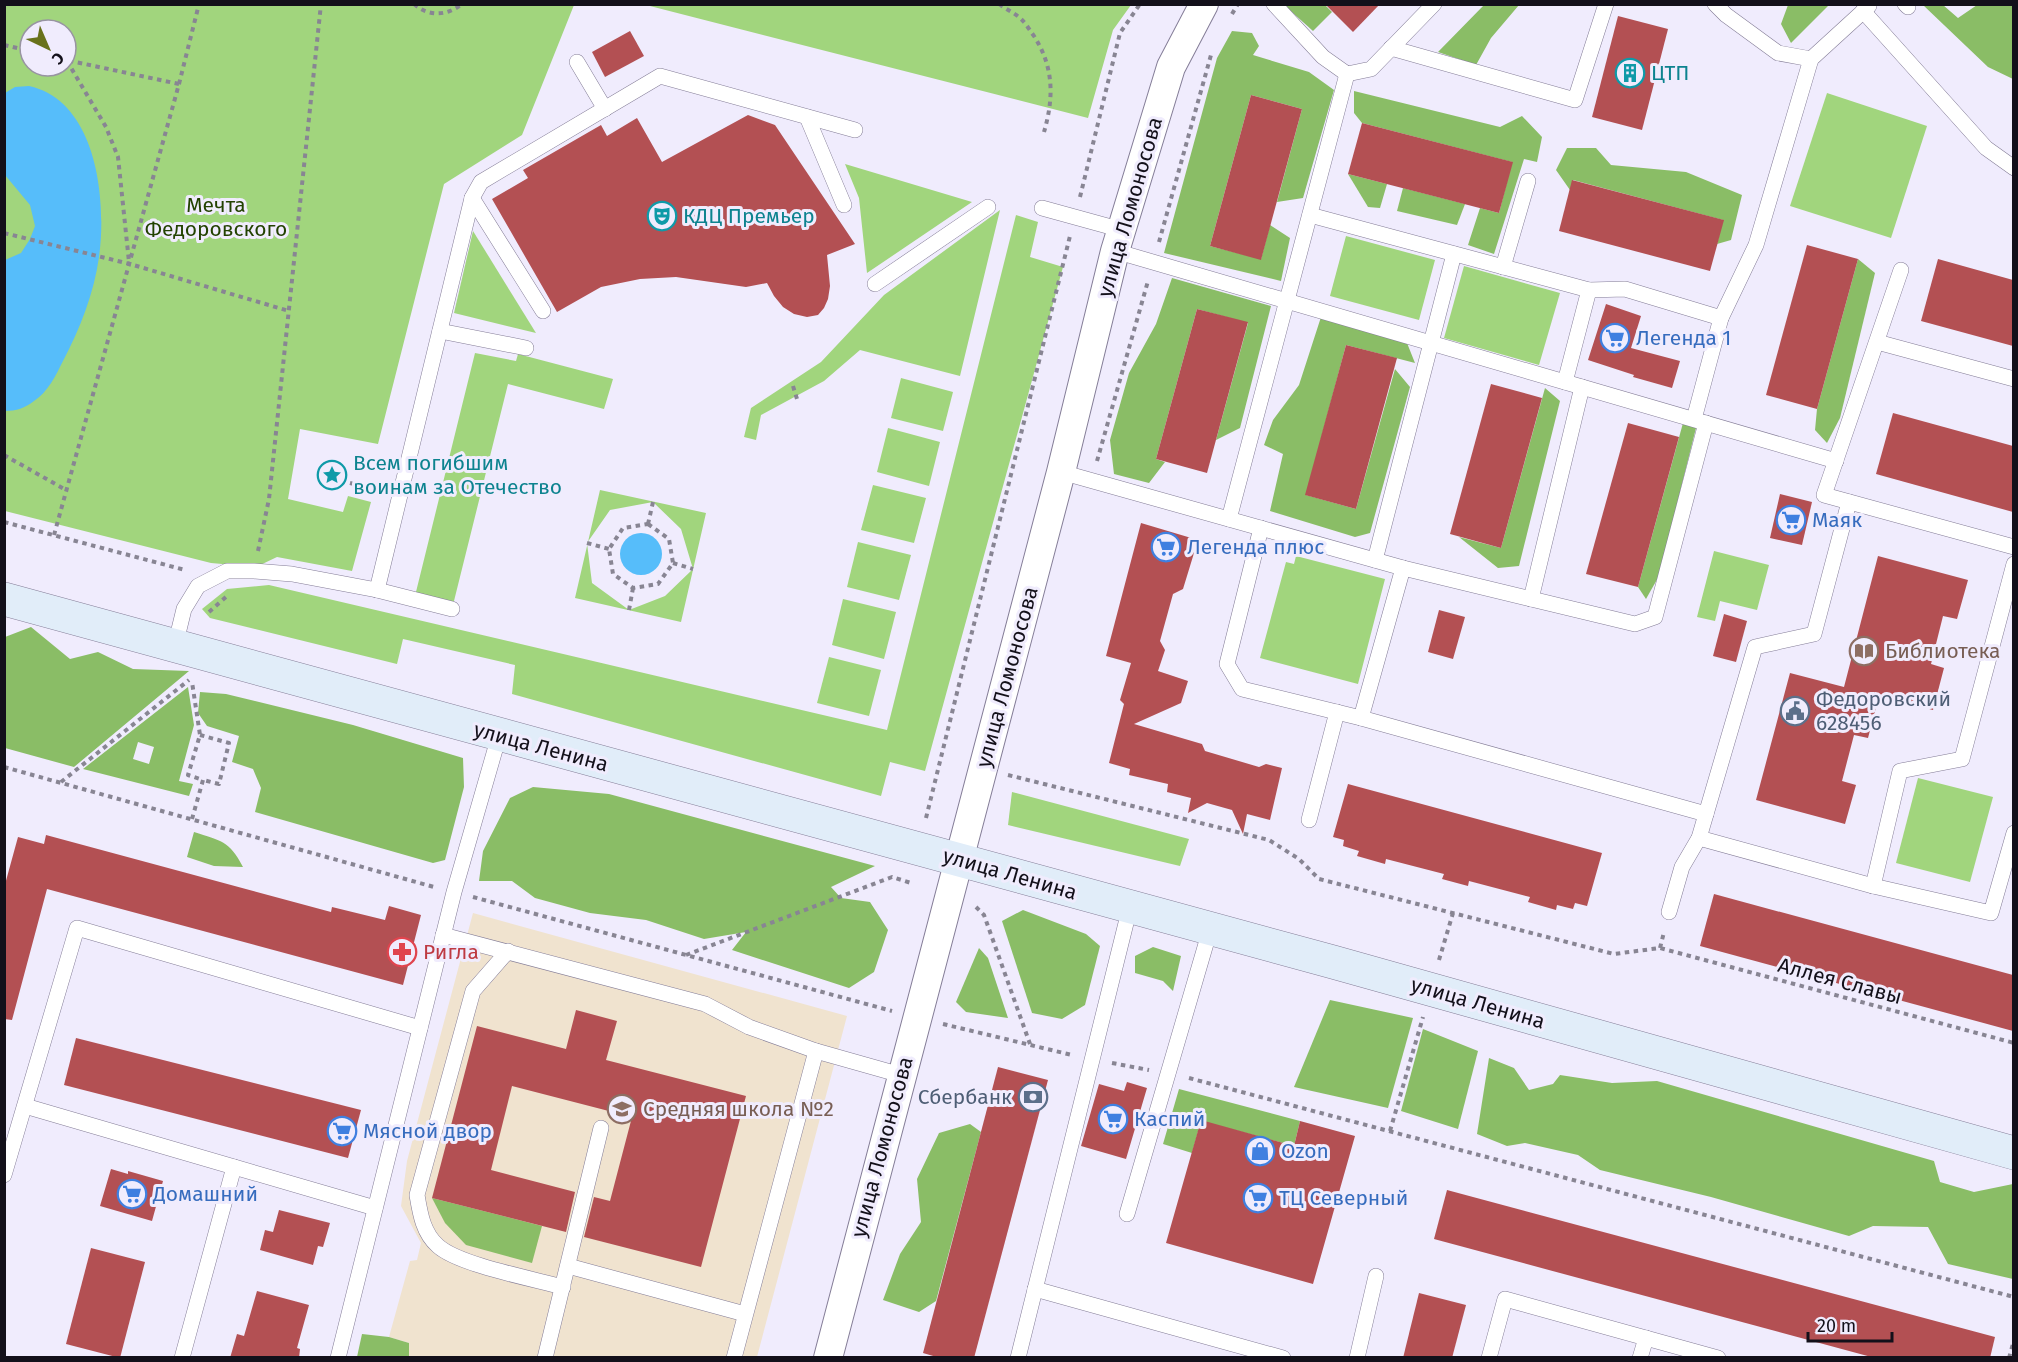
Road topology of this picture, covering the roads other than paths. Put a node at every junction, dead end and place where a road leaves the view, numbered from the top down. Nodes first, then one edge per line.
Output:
1 (1204, 4) edge
2 (1274, 4) edge
3 (1434, 4) edge
4 (1606, 4) edge
5 (1714, 4) edge
6 (1867, 8) edge
7 (1391, 48) junction
8 (1811, 59) junction
9 (577, 62) dead end
10 (1347, 74) junction
11 (605, 109) junction
12 (807, 117) junction
13 (855, 130) dead end
14 (2013, 168) edge
15 (1528, 181) dead end
16 (472, 198) junction
17 (844, 205) dead end
18 (988, 207) dead end
19 (1042, 207) dead end
20 (1310, 214) junction
21 (1118, 241) junction
22 (1454, 254) junction
23 (1503, 267) junction
24 (1901, 270) dead end
25 (875, 284) dead end
26 (1589, 290) junction
27 (1287, 301) junction
28 (543, 311) dead end
29 (1722, 318) junction
30 (440, 331) junction
31 (1876, 342) junction
32 (1431, 343) junction
33 (526, 348) dead end
34 (2013, 379) edge
35 (1565, 382) junction
36 (1582, 387) junction
37 (1700, 421) junction
38 (1836, 461) junction
39 (1061, 472) junction
40 (1849, 501) junction
41 (1229, 519) junction
42 (1260, 528) junction
43 (2013, 546) edge
44 (1375, 560) junction
45 (2013, 564) edge
46 (1403, 568) junction
47 (377, 590) junction
48 (1531, 598) junction
49 (4, 599) edge
50 (452, 609) dead end
51 (185, 649) junction
52 (1337, 712) junction
53 (1361, 718) junction
54 (499, 736) junction
55 (1706, 814) junction
56 (1309, 820) dead end
57 (2013, 833) edge
58 (1699, 838) junction
59 (958, 859) junction
60 (1873, 885) junction
61 (1130, 907) junction
62 (1670, 912) dead end
63 (1210, 930) junction
64 (443, 935) junction
65 (508, 951) junction
66 (420, 1028) junction
67 (816, 1051) junction
68 (901, 1075) junction
69 (25, 1106) junction
70 (602, 1128) dead end
71 (2013, 1153) edge
72 (234, 1167) junction
73 (4, 1175) edge
74 (375, 1209) junction
75 (1127, 1214) dead end
76 (568, 1266) junction
77 (1376, 1276) dead end
78 (563, 1287) junction
79 (1035, 1289) junction
80 (745, 1314) junction
81 (1646, 1338) junction
82 (182, 1358) edge
83 (338, 1358) edge
84 (546, 1358) edge
85 (734, 1358) edge
86 (828, 1358) edge
87 (1018, 1358) edge
88 (1283, 1358) edge
89 (1357, 1358) edge
90 (1489, 1358) edge
91 (1640, 1358) edge
92 (1718, 1358) edge

1 - 21 street, улица Ломоносова
2 - 10 lane
3 - 7 lane
4 - 7 lane
5 - 8 lane
6 - 8 lane
6 - 14 lane
7 - 10 lane
8 - 29 lane
9 - 11 lane
10 - 20 lane
11 - 12 lane
11 - 16 lane
12 - 13 lane
12 - 17 lane
15 - 23 lane
16 - 28 lane
16 - 30 lane
18 - 25 lane
19 - 21 lane
20 - 22 lane
20 - 27 lane
21 - 27 lane
21 - 39 street, улица Ломоносова
22 - 23 lane
22 - 32 lane
23 - 26 lane
24 - 31 lane
26 - 29 lane
26 - 35 lane
27 - 32 lane
27 - 41 lane
29 - 37 lane
30 - 33 lane
30 - 47 lane
31 - 34 lane
31 - 38 lane
32 - 35 lane
32 - 44 lane
35 - 36 lane
36 - 37 lane
36 - 48 lane
37 - 38 lane
37 - 48 lane
38 - 40 lane
39 - 41 lane
39 - 59 street, улица Ломоносова
40 - 43 lane
40 - 55 lane
41 - 42 lane
42 - 44 lane
42 - 52 lane
44 - 46 lane
45 - 60 lane
46 - 48 lane
46 - 53 lane
47 - 50 lane
47 - 51 lane
49 - 51 street, улица Ленина
51 - 54 street, улица Ленина
52 - 53 lane
52 - 56 lane
53 - 55 lane
54 - 59 street, улица Ленина
54 - 64 lane
55 - 58 lane
57 - 60 lane
58 - 60 lane
58 - 62 lane
59 - 61 street, улица Ленина
59 - 68 street, улица Ломоносова
61 - 63 street, улица Ленина
61 - 79 lane
63 - 71 street, улица Ленина
63 - 75 lane
64 - 65 lane
64 - 66 lane
65 - 67 lane
65 - 78 lane
66 - 69 lane
66 - 74 lane
67 - 68 lane
67 - 80 lane
68 - 86 street, улица Ломоносова
69 - 72 lane
69 - 73 lane
70 - 76 lane
72 - 74 lane
72 - 82 lane
74 - 83 lane
76 - 78 lane
76 - 80 lane
77 - 89 lane
78 - 84 lane
79 - 87 lane
79 - 88 lane
80 - 85 lane
81 - 90 lane
81 - 91 lane
81 - 92 lane

